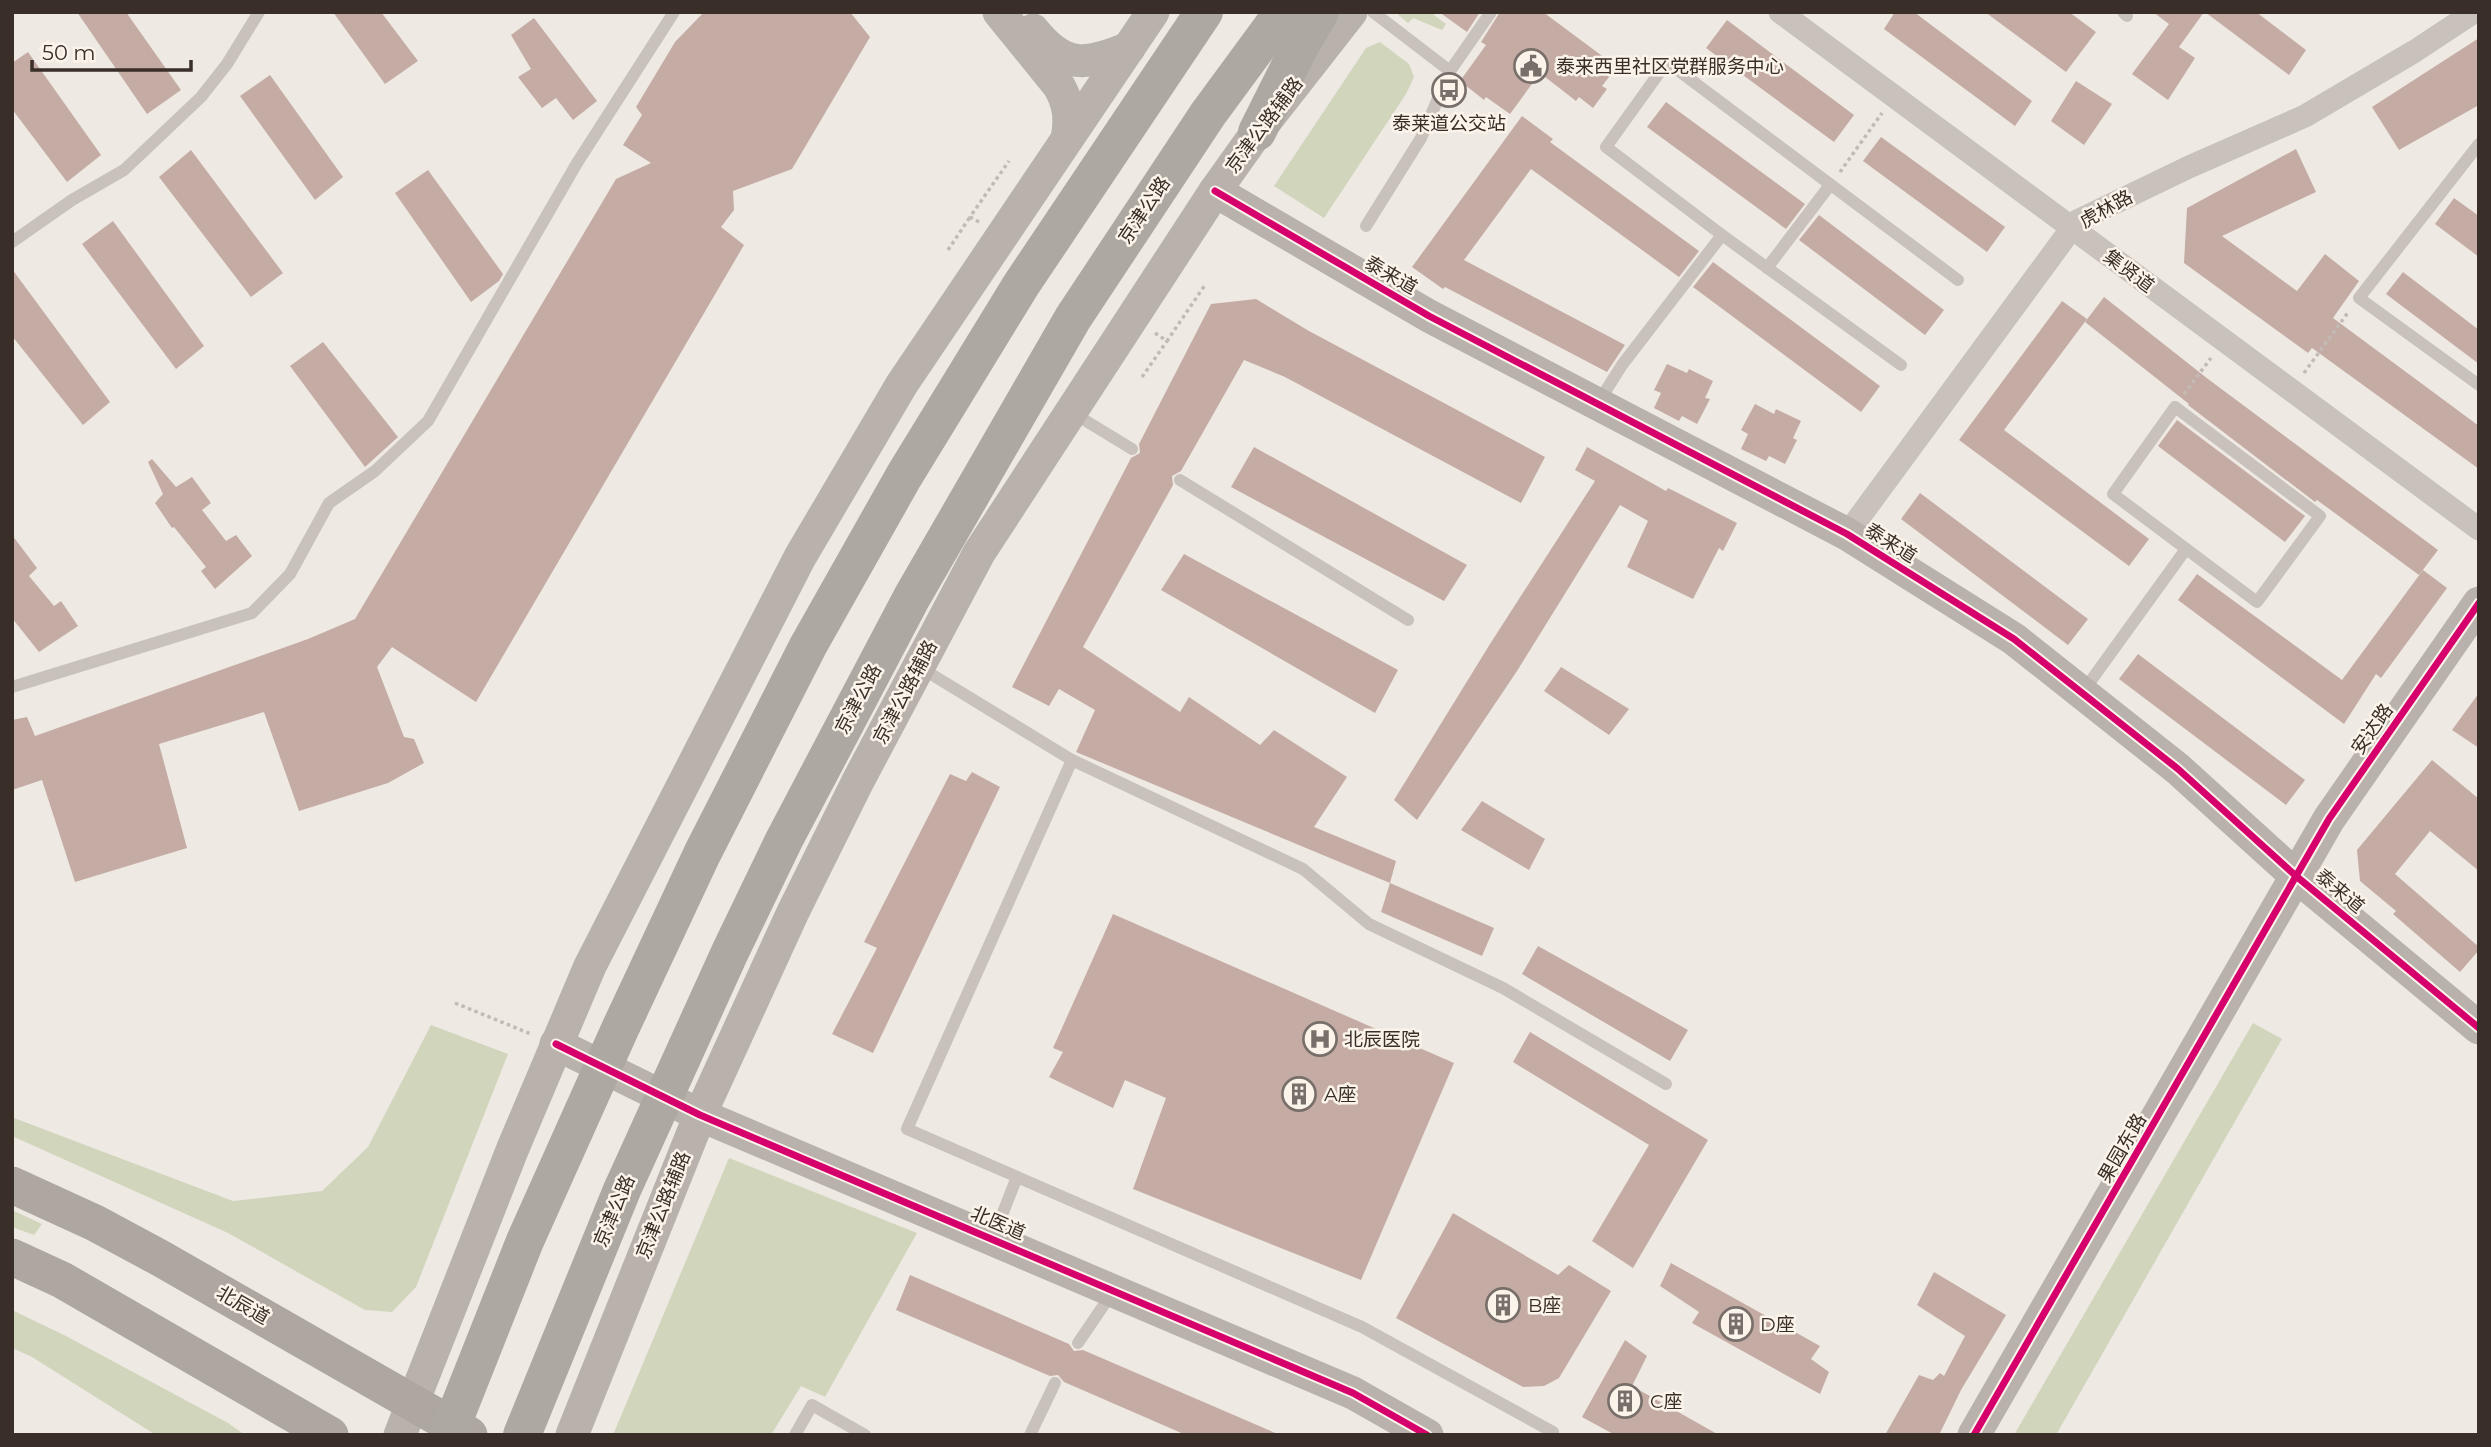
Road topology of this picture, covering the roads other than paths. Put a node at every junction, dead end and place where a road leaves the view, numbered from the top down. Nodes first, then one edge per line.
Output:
1 (259, 12) edge
2 (674, 12) edge
3 (999, 12) edge
4 (1019, 12) edge
5 (1153, 12) edge
6 (1204, 12) edge
7 (1283, 12) edge
8 (1320, 12) edge
9 (1351, 12) edge
10 (1373, 12) edge
11 (1491, 12) edge
12 (1780, 12) edge
13 (1799, 12) edge
14 (2474, 12) edge
15 (1129, 48) junction
16 (1450, 71) junction
17 (1256, 132) junction
18 (1067, 139) junction
19 (2479, 144) edge
20 (1830, 184) junction
21 (1215, 191) junction
22 (2075, 225) junction
23 (1366, 226) dead end
24 (1722, 235) junction
25 (12, 242) edge
26 (1768, 268) junction
27 (1958, 280) dead end
28 (1901, 365) dead end
29 (2479, 385) edge
30 (1598, 404) junction
31 (1070, 411) junction
32 (1132, 449) dead end
33 (1180, 480) dead end
34 (2479, 518) edge
35 (2479, 529) edge
36 (1847, 534) junction
37 (2186, 549) junction
38 (2479, 603) edge
39 (2479, 619) edge
40 (1408, 620) dead end
41 (918, 666) junction
42 (12, 687) edge
43 (2081, 693) junction
44 (1072, 760) junction
45 (2302, 881) junction
46 (2479, 1028) edge
47 (556, 1044) junction
48 (1666, 1084) dead end
49 (700, 1115) junction
50 (1017, 1177) junction
51 (12, 1185) edge
52 (993, 1238) junction
53 (12, 1257) edge
54 (1114, 1290) junction
55 (1078, 1343) dead end
56 (1055, 1383) dead end
57 (412, 1401) junction
58 (1554, 1434) edge
59 (330, 1435) edge
60 (400, 1435) edge
61 (448, 1435) edge
62 (469, 1435) edge
63 (522, 1435) edge
64 (572, 1435) edge
65 (795, 1435) edge
66 (865, 1435) edge
67 (1030, 1435) edge
68 (1427, 1435) edge
69 (1974, 1435) edge
70 (1996, 1435) edge

1 - 25 lane
2 - 42 lane
3 - 18 street
4 - 15 street
5 - 15 street
6 - 61 highway
7 - 63 highway, 京津公路
8 - 17 highway
9 - 17 street, 京津公路辅路
10 - 16 lane
11 - 16 lane
12 - 22 street, 集贤道
13 - 22 street, 集贤道
14 - 22 street, 虎林路
15 - 18 street
16 - 23 lane
17 - 21 street, 京津公路辅路
18 - 47 street
19 - 29 lane
20 - 24 lane
20 - 26 lane
20 - 27 lane
21 - 30 street, 泰来道
21 - 31 street, 京津公路辅路
22 - 34 street, 集贤道
22 - 35 street, 集贤道
22 - 36 street, 虎林路
24 - 26 lane
24 - 30 lane
26 - 28 lane
30 - 36 street, 泰来道
31 - 32 lane
31 - 41 street, 京津公路辅路
33 - 40 lane
36 - 43 street, 泰来道
37 - 37 lane
37 - 43 lane
38 - 45 street, 安达路
39 - 45 street, 安达路
41 - 44 lane
41 - 49 street, 京津公路辅路
43 - 45 street, 泰来道
44 - 48 lane
44 - 50 lane
45 - 46 street, 泰来道
45 - 69 street, 果园东路
45 - 70 street, 果园东路
47 - 49 street, 北医道
47 - 57 street
49 - 52 street, 北医道
49 - 64 street, 京津公路辅路
50 - 52 lane
50 - 58 lane
51 - 57 main road, 北辰道
52 - 54 street, 北医道
53 - 59 main road
54 - 55 lane
54 - 68 street, 北医道
56 - 67 lane
57 - 60 street
57 - 62 main road, 北辰道
65 - 66 lane

